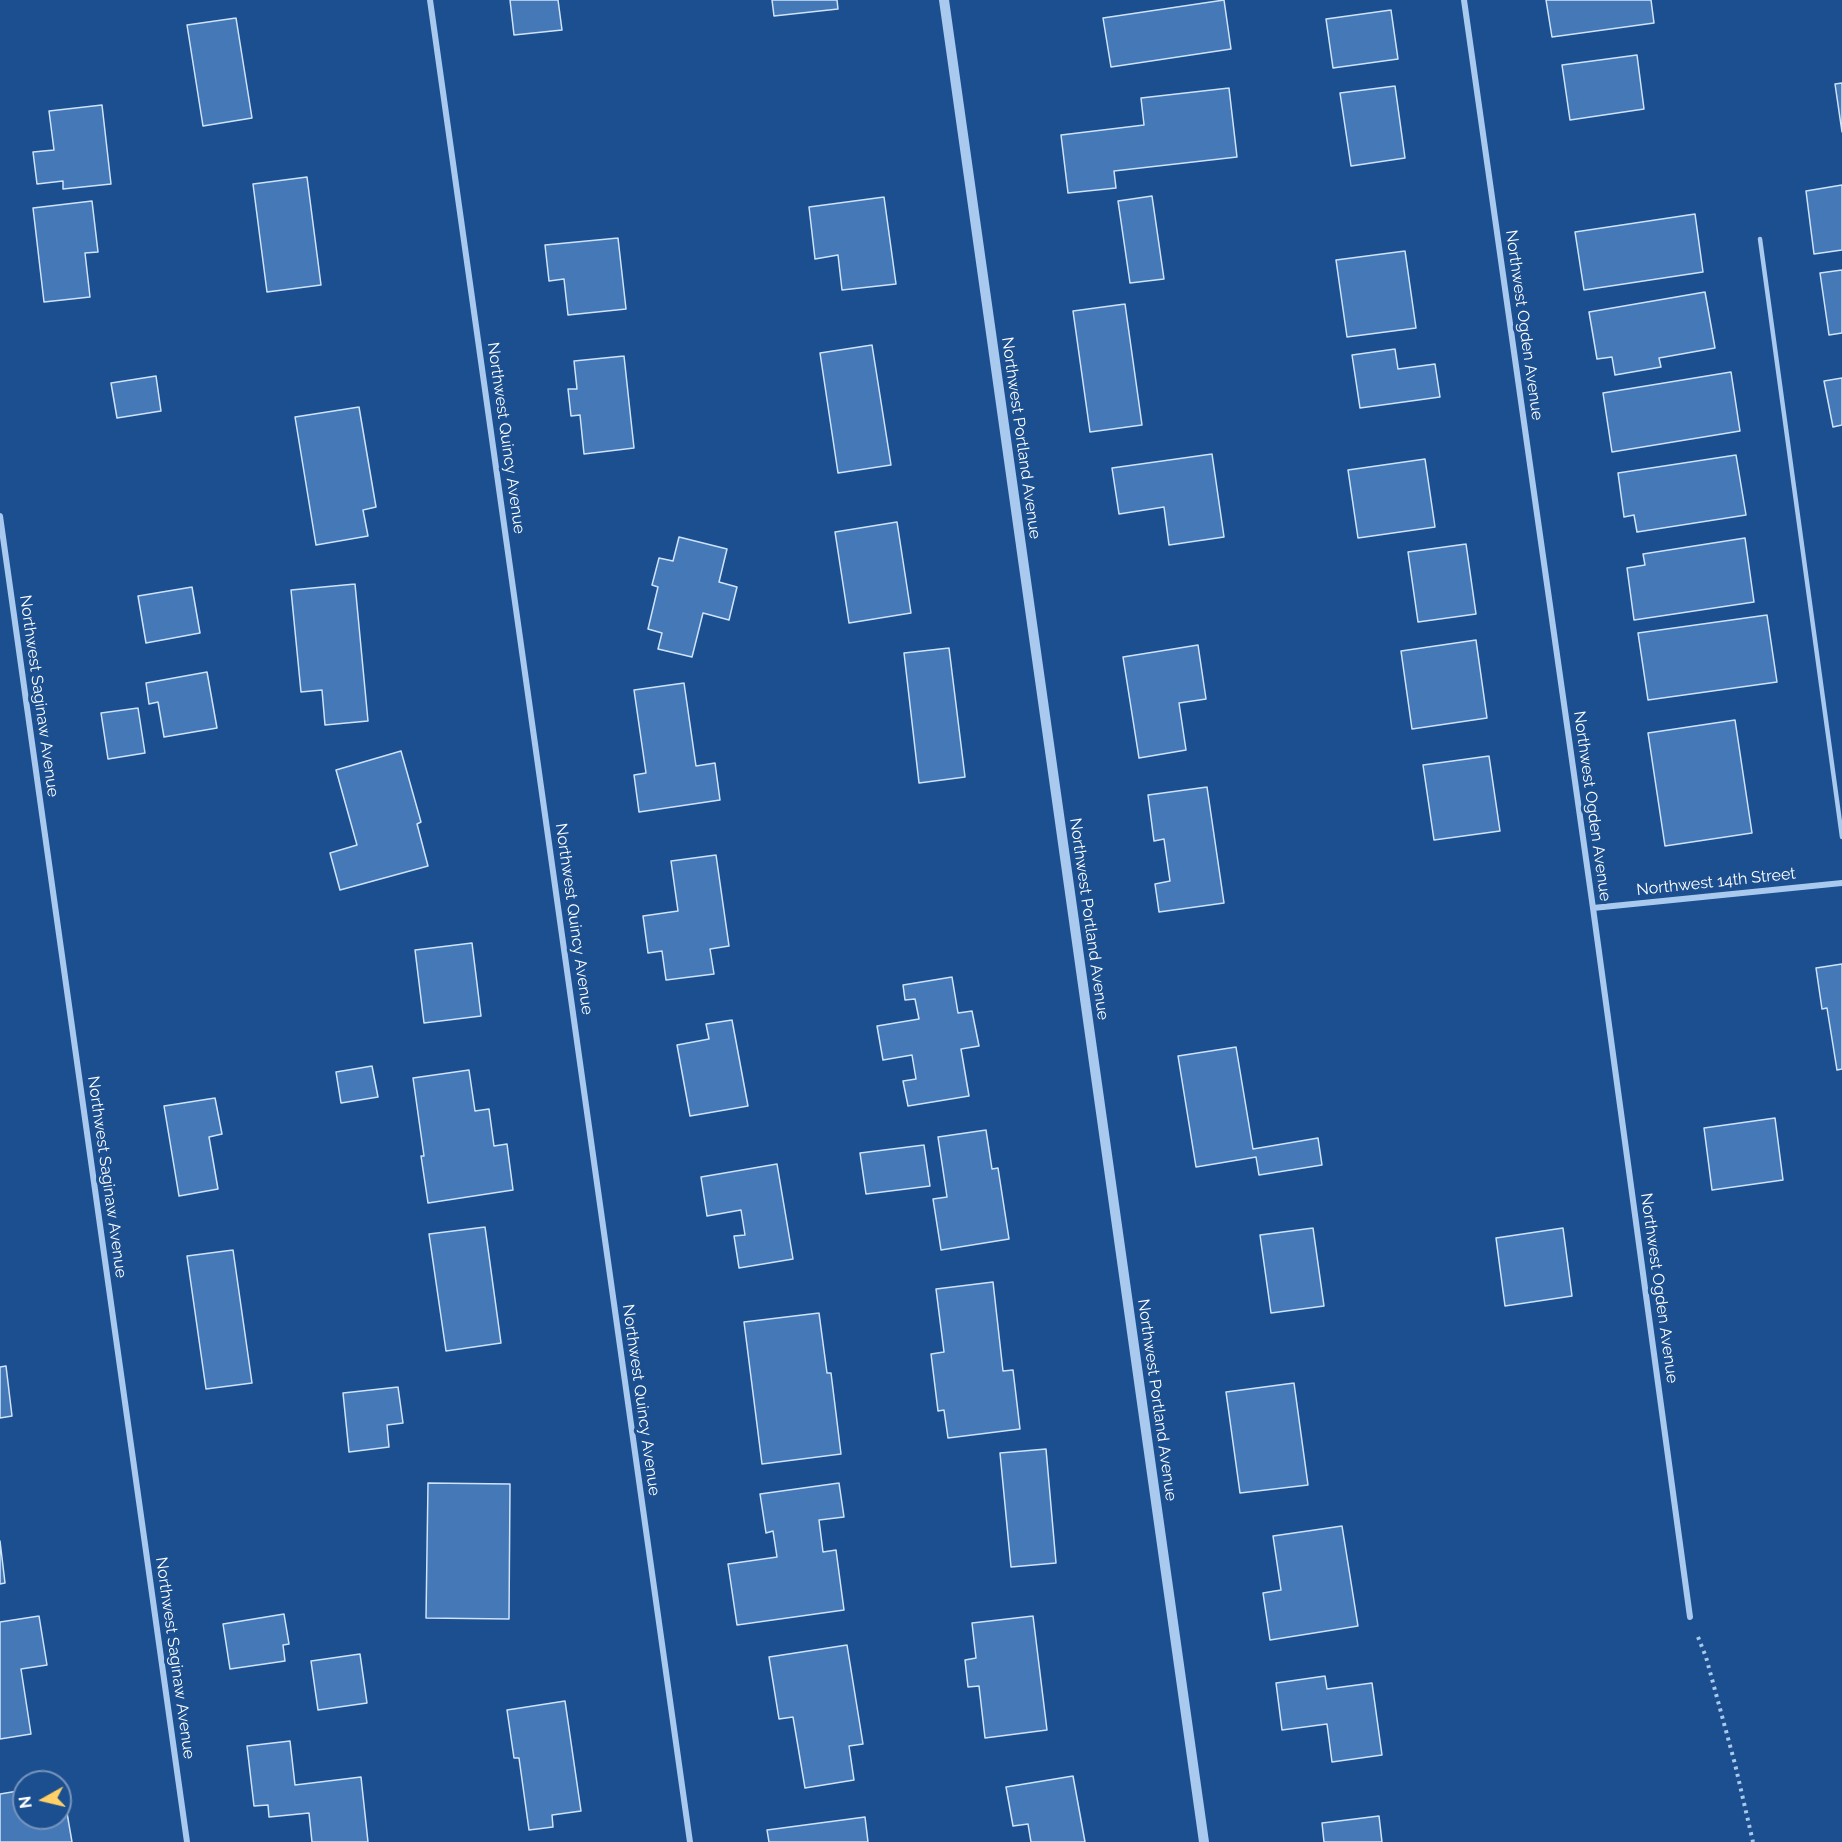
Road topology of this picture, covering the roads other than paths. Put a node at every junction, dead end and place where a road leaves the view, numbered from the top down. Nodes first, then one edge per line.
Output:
1 (430, 0) edge
2 (944, 0) edge
3 (1464, 0) edge
4 (1760, 239) dead end
5 (0, 516) edge
6 (1842, 837) edge
7 (1842, 883) edge
8 (1593, 908) junction
9 (1690, 1617) road end
10 (187, 1842) edge
11 (690, 1842) edge
12 (1204, 1842) edge

1 - 11 street, Northwest Quincy Avenue
2 - 12 street, Northwest Portland Avenue
3 - 8 street, Northwest Ogden Avenue
4 - 6 lane
5 - 10 street, Northwest Saginaw Avenue
7 - 8 street, Northwest 14th Street
8 - 9 street, Northwest Ogden Avenue

